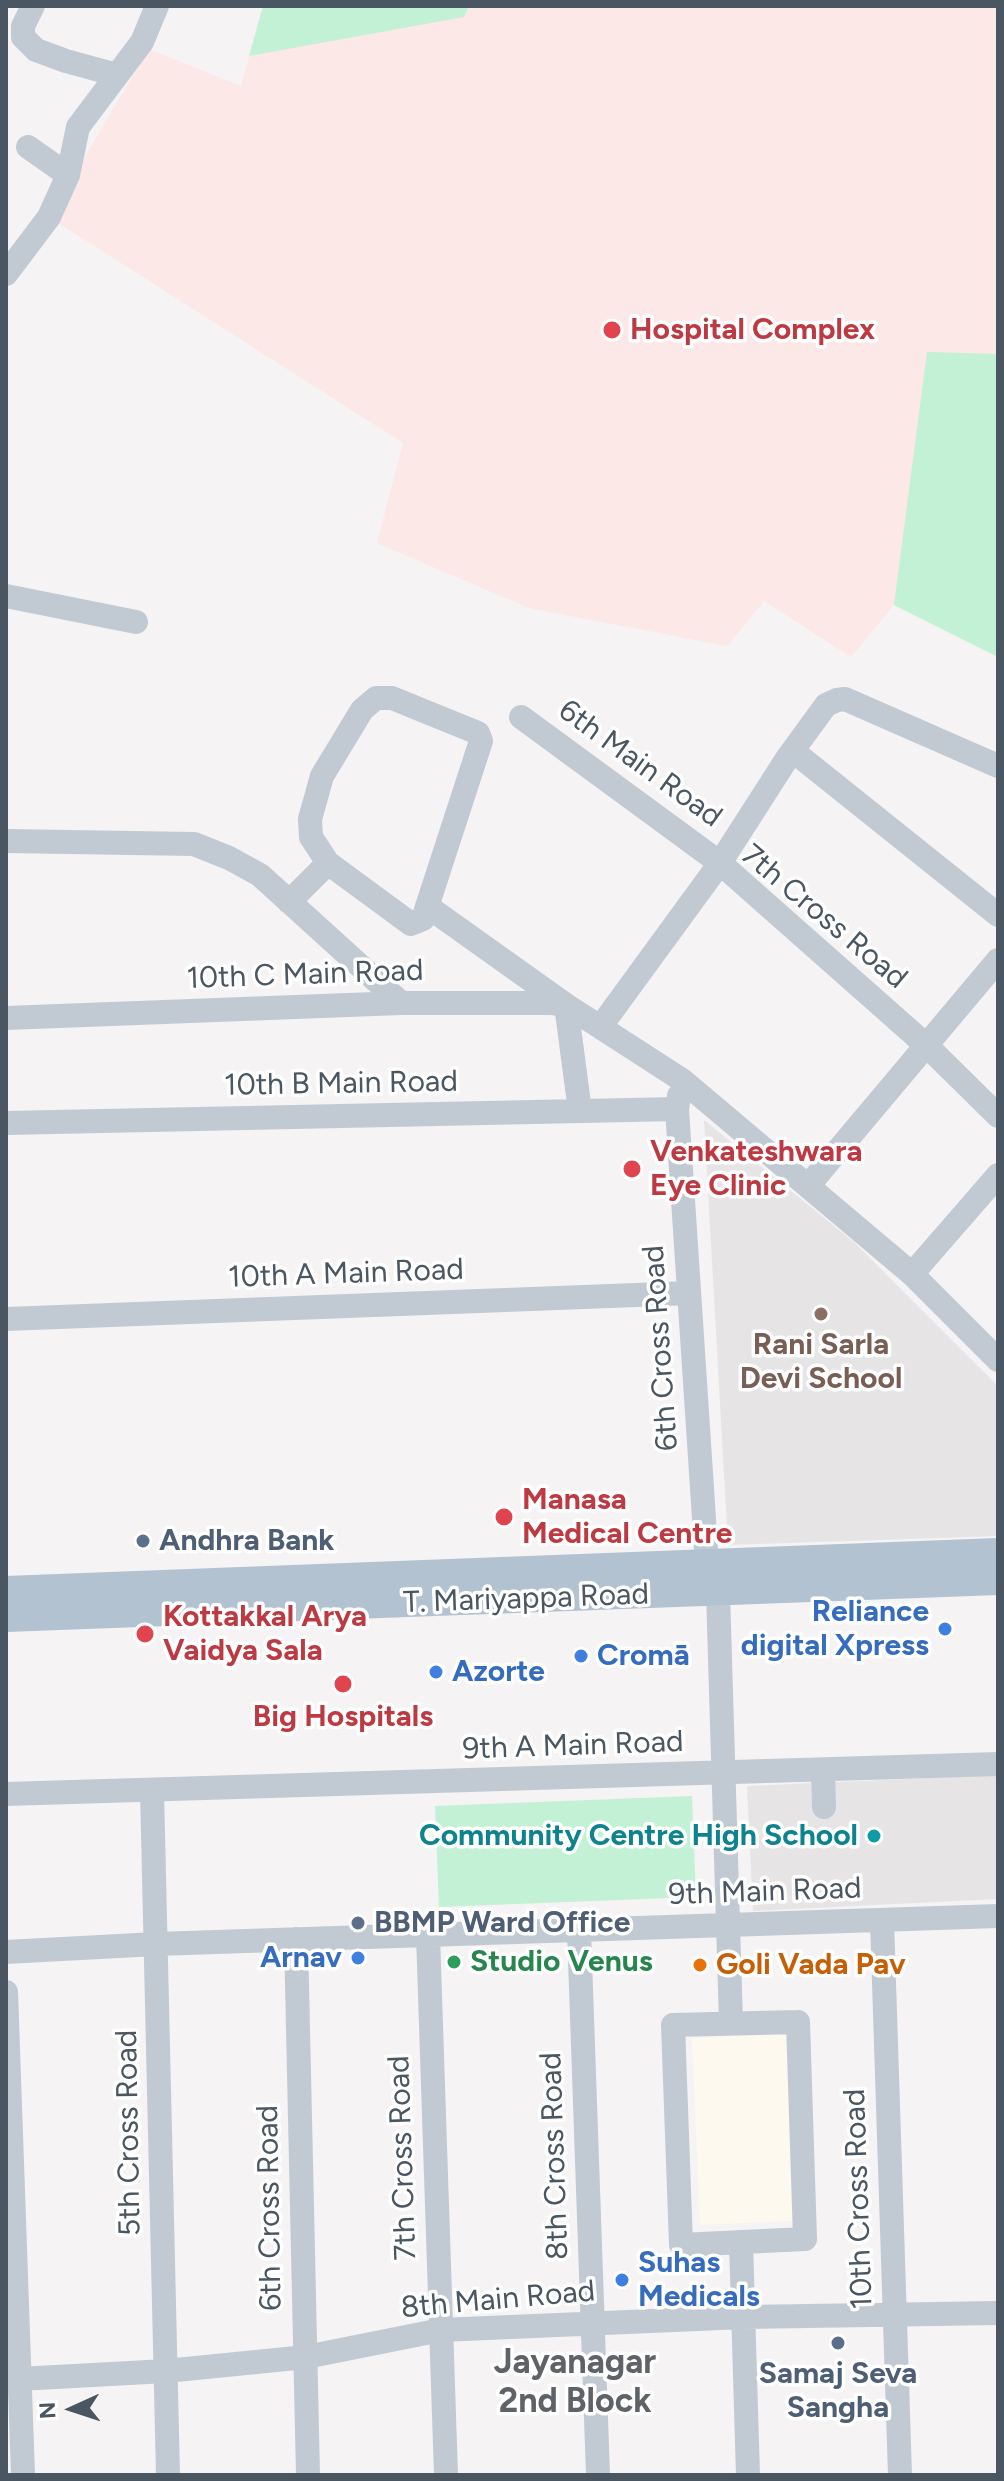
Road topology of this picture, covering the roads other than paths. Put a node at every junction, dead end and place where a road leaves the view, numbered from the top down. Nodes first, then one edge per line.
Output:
1 (33, 6) edge
2 (157, 6) edge
3 (117, 75) junction
4 (28, 147) dead end
5 (68, 175) junction
6 (6, 274) edge
7 (6, 596) edge
8 (136, 622) dead end
9 (521, 717) dead end
10 (793, 751) junction
11 (998, 766) edge
12 (6, 841) edge
13 (328, 863) junction
14 (720, 863) junction
15 (289, 902) junction
16 (427, 906) junction
17 (998, 915) edge
18 (998, 960) edge
19 (401, 1003) junction
20 (566, 1005) junction
21 (6, 1018) edge
22 (601, 1026) junction
23 (927, 1046) junction
24 (682, 1080) junction
25 (677, 1109) junction
26 (580, 1111) junction
27 (998, 1116) edge
28 (6, 1123) edge
29 (998, 1175) edge
30 (808, 1186) junction
31 (912, 1274) junction
32 (689, 1293) junction
33 (6, 1319) edge
34 (998, 1360) edge
35 (998, 1553) edge
36 (707, 1564) junction
37 (998, 1580) edge
38 (6, 1591) edge
39 (718, 1592) junction
40 (6, 1617) edge
41 (998, 1764) edge
42 (823, 1770) junction
43 (724, 1774) junction
44 (152, 1790) junction
45 (6, 1794) edge
46 (824, 1807) dead end
47 (998, 1916) edge
48 (882, 1921) junction
49 (728, 1924) junction
50 (579, 1931) junction
51 (428, 1935) junction
52 (296, 1939) junction
53 (156, 1944) junction
54 (6, 1952) edge
55 (6, 1992) edge
56 (731, 2023) junction
57 (741, 2242) junction
58 (10, 2251) edge
59 (895, 2313) junction
60 (998, 2313) edge
61 (744, 2317) junction
62 (593, 2323) junction
63 (441, 2330) junction
64 (306, 2357) junction
65 (166, 2371) junction
66 (13, 2378) edge
67 (23, 2475) edge
68 (168, 2475) edge
69 (308, 2475) edge
70 (446, 2475) edge
71 (598, 2475) edge
72 (748, 2475) edge
73 (900, 2475) edge

1 - 3 street
2 - 3 street
3 - 5 street
4 - 5 street
5 - 6 street
7 - 8 street
9 - 14 street, 6th Main Road
10 - 11 street
10 - 14 street
10 - 17 street
12 - 15 street
13 - 15 street
13 - 16 street
13 - 16 street
14 - 22 street, 7th Cross Road
14 - 23 street, 7th Cross Road
15 - 19 street
16 - 20 street
18 - 23 street
19 - 20 street, 10th C Main Road
19 - 21 street, 10th C Main Road
20 - 22 street, 10th C Main Road
20 - 26 street
22 - 24 street
23 - 27 street, 7th Cross Road
23 - 30 street
24 - 25 street, 6th Cross Road
24 - 30 street
25 - 26 street, 10th B Main Road
25 - 32 street, 6th Cross Road
26 - 28 street, 10th B Main Road
29 - 31 street
30 - 31 street
31 - 34 street
32 - 33 street, 10th A Main Road
32 - 36 street, 6th Cross Road
35 - 36 main road, T. Mariyappa Road
36 - 38 main road, T. Mariyappa Road
37 - 39 main road, T. Mariyappa Road
39 - 40 main road, T. Mariyappa Road
39 - 43 street
41 - 42 street, 9th A Main Road
42 - 43 street, 9th A Main Road
42 - 46 street
43 - 44 street, 9th A Main Road
43 - 49 street
44 - 45 street, 9th A Main Road
44 - 53 street, 5th Cross Road
47 - 48 street, 9th Main Road
48 - 49 street, 9th Main Road
48 - 59 street, 10th Cross Road
49 - 50 street, 9th Main Road
49 - 56 street
50 - 51 street, 9th Main Road
50 - 62 street, 8th Cross Road
51 - 52 street, 9th Main Road
51 - 63 street, 7th Cross Road
52 - 53 street, 9th Main Road
52 - 64 street, 6th Cross Road
53 - 54 street, 9th Main Road
53 - 65 street, 5th Cross Road
55 - 58 street
56 - 57 street
56 - 57 street
57 - 61 street
58 - 66 street
59 - 60 street, 8th Main Road
59 - 61 street, 8th Main Road
59 - 73 street, 10th Cross Road
61 - 62 street, 8th Main Road
61 - 72 street
62 - 63 street, 8th Main Road
62 - 71 street, 8th Cross Road
63 - 64 street, 8th Main Road
63 - 70 street, 7th Cross Road
64 - 65 street, 8th Main Road
64 - 69 street, 6th Cross Road
65 - 66 street, 8th Main Road
65 - 68 street, 5th Cross Road
66 - 67 street

